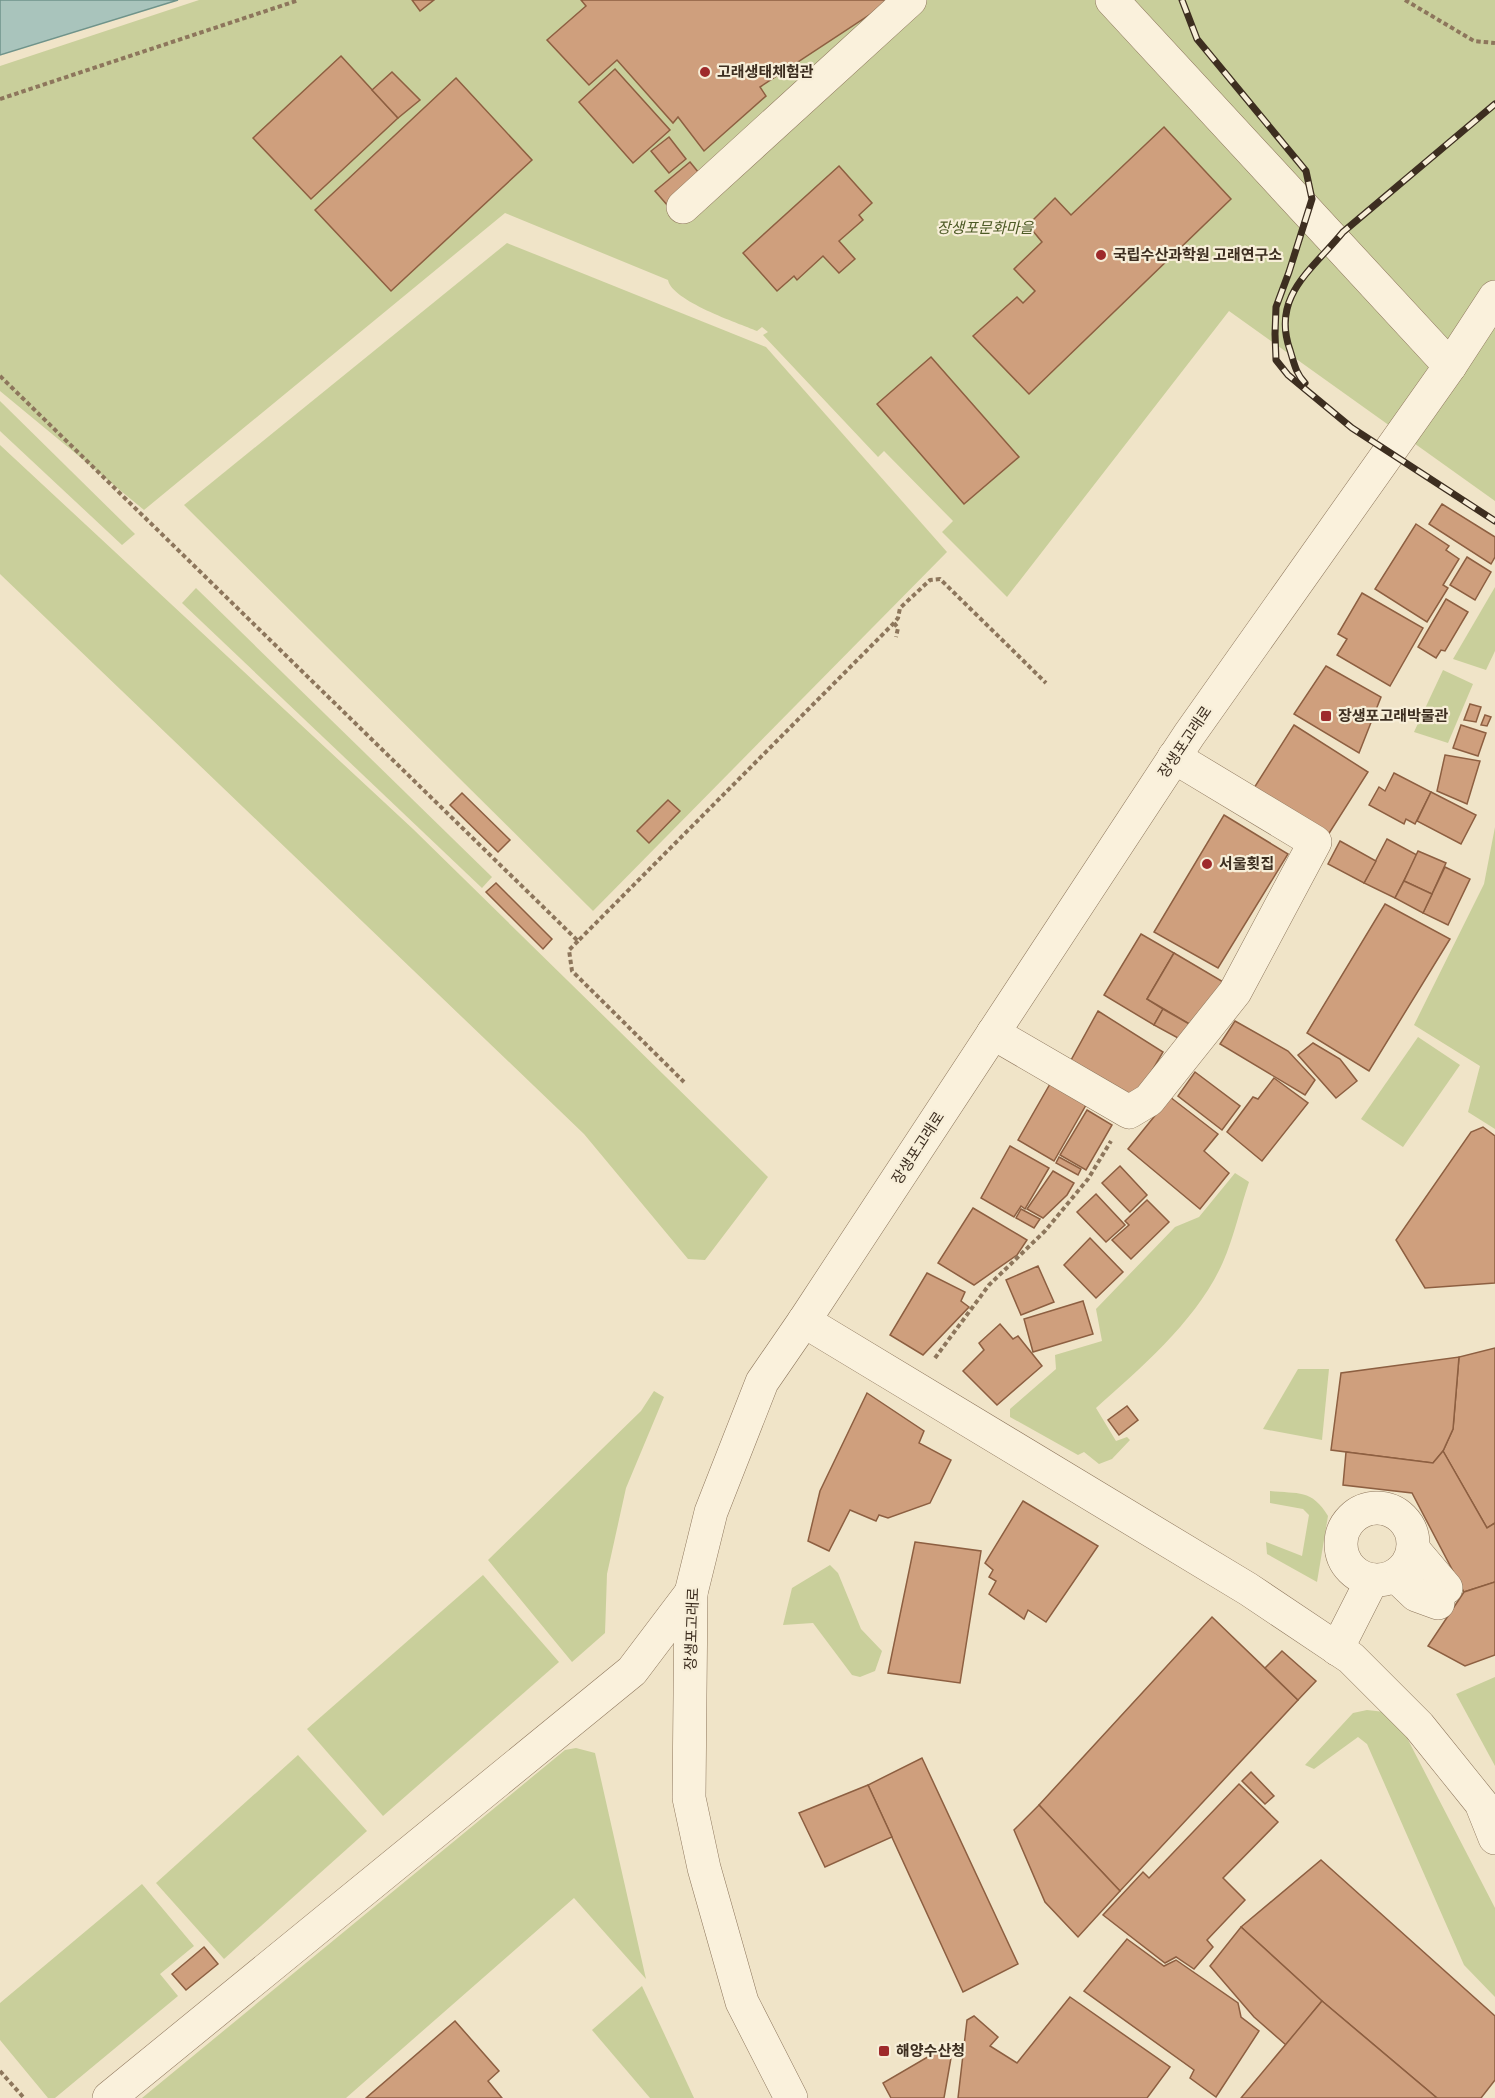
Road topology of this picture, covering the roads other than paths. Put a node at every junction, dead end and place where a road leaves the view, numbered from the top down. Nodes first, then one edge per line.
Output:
1 (910, 0) edge
2 (1112, 0) edge
3 (683, 207) dead end
4 (1495, 297) edge
5 (1450, 366) junction
6 (1174, 757) junction
7 (993, 1033) junction
8 (804, 1321) junction
9 (691, 1593) junction
10 (1442, 1595) dead end
11 (1337, 1649) junction
12 (1495, 1838) edge
13 (109, 2098) edge
14 (791, 2098) edge

1 - 3 street
2 - 5 street
4 - 5 street, 장생포고래로
5 - 6 street, 장생포고래로
6 - 7 street, 장생포고래로
6 - 7 street
7 - 8 street, 장생포고래로
8 - 9 street, 장생포고래로
8 - 11 street
9 - 13 street
9 - 14 street, 장생포고래로
10 - 11 street
11 - 12 street

